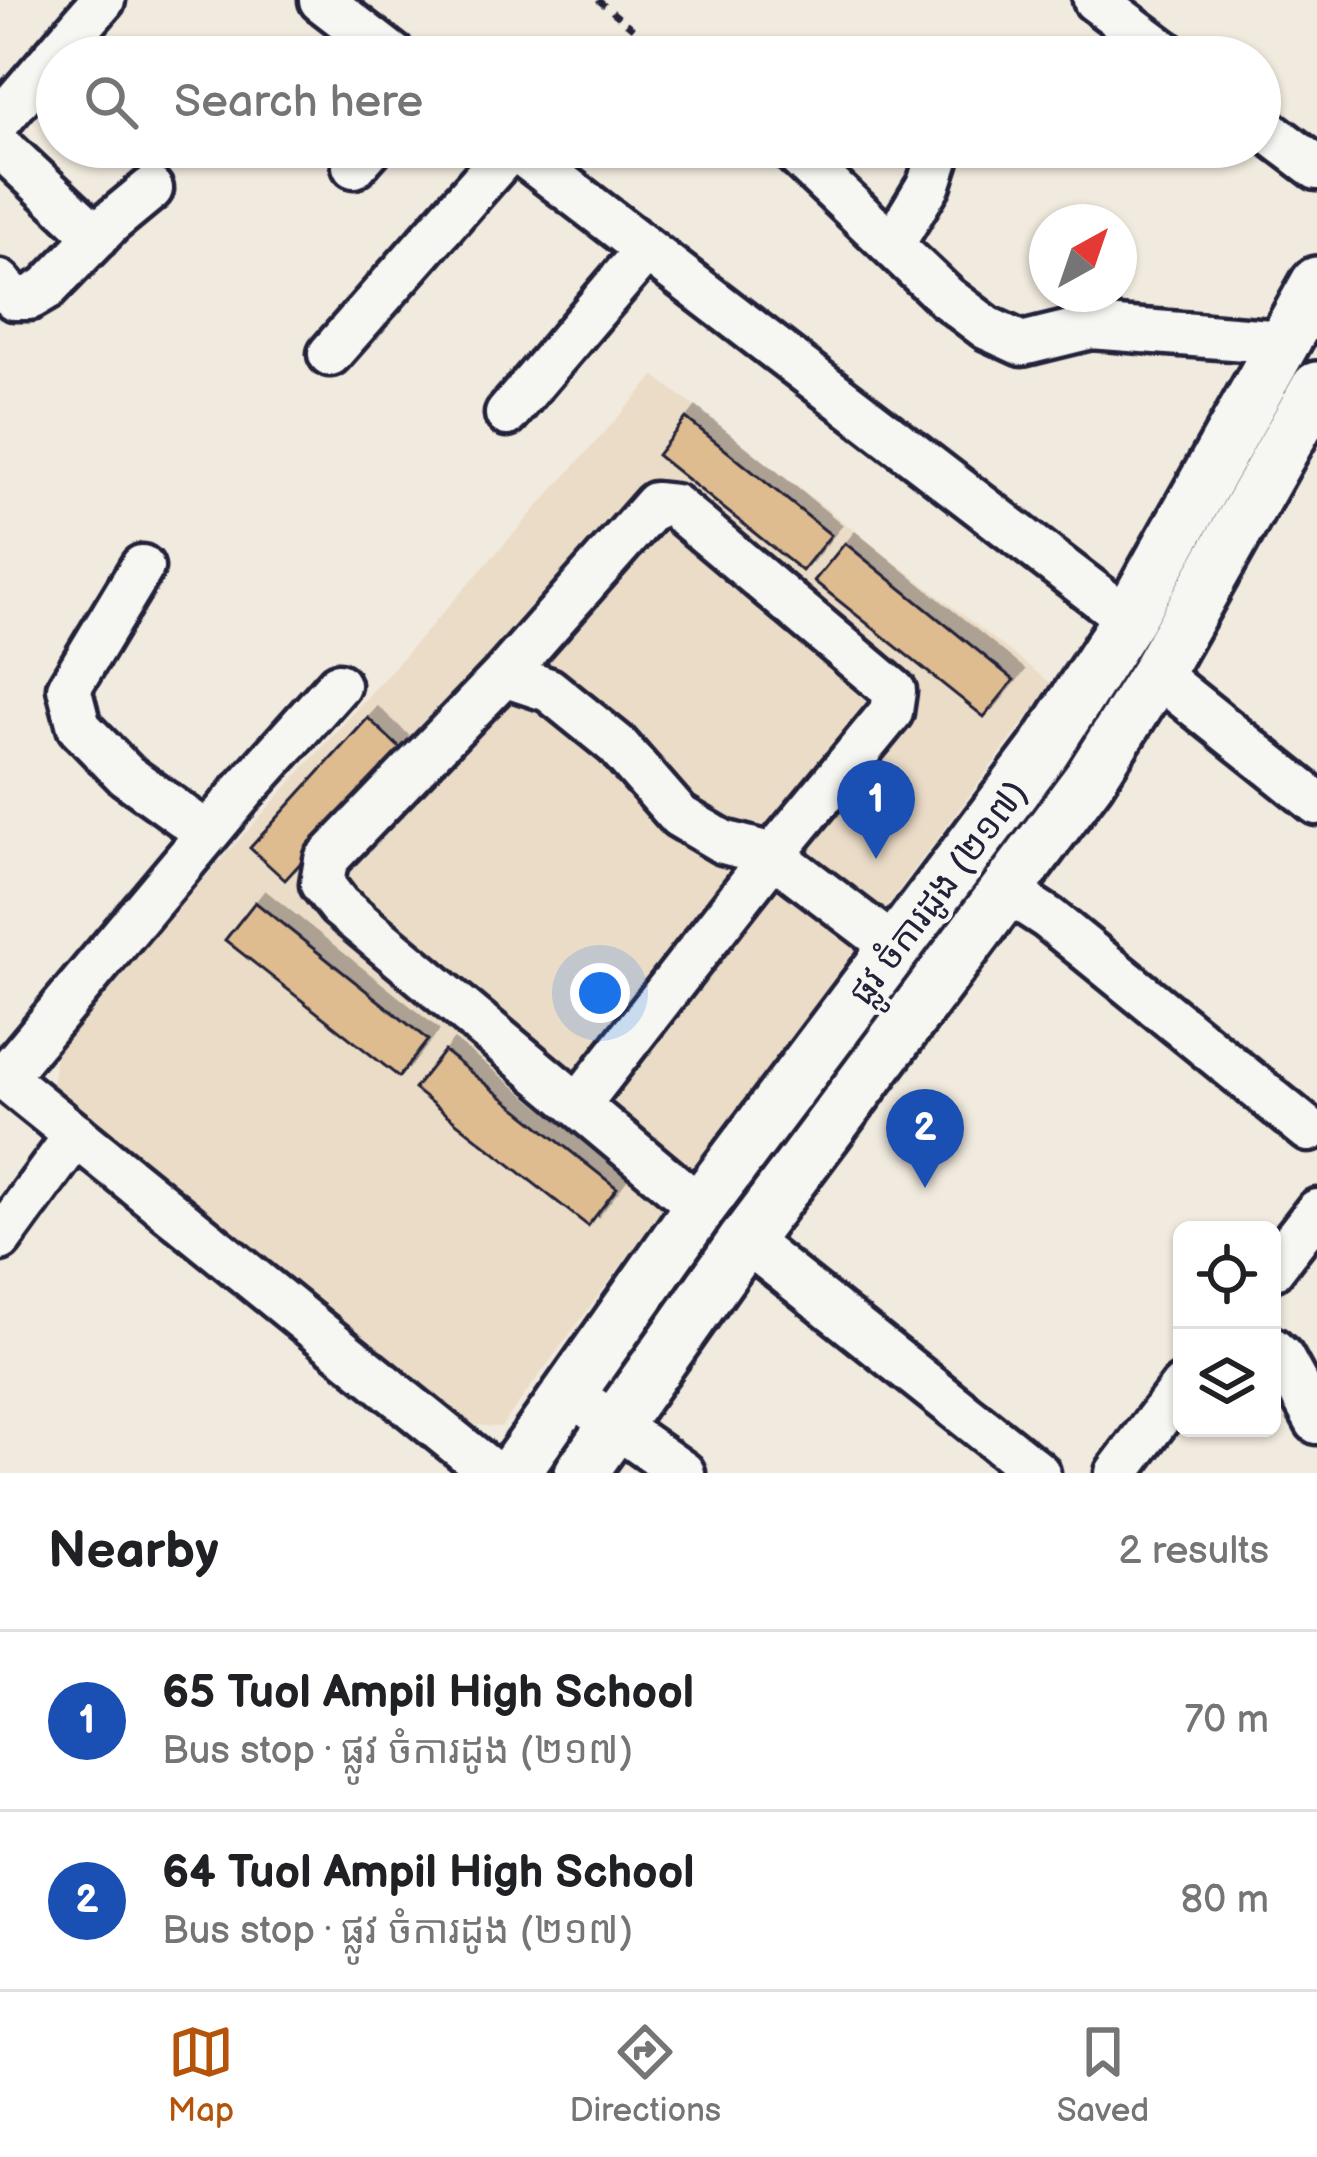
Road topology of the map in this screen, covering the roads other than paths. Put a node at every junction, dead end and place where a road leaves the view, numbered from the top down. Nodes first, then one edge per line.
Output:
1 (103, 0) edge
2 (321, 0) edge
3 (1096, 0) edge
4 (72, 36) edge
5 (368, 36) edge
6 (1143, 36) edge
7 (36, 78) edge
8 (0, 120) edge
9 (1281, 141) edge
10 (0, 146) edge
11 (494, 168) edge
12 (539, 168) edge
13 (811, 168) edge
14 (934, 168) edge
15 (1317, 168) edge
16 (151, 189) dead end
17 (97, 237) junction
18 (892, 244) junction
19 (646, 250) junction
20 (0, 282) edge
21 (1317, 283) edge
22 (1284, 342) junction
23 (330, 354) dead end
24 (1317, 388) edge
25 (507, 414) dead end
26 (142, 567) dead end
27 (1128, 620) junction
28 (1156, 674) junction
29 (504, 675) junction
30 (338, 685) dead end
31 (1317, 803) edge
32 (207, 833) junction
33 (773, 855) junction
34 (1005, 890) junction
35 (894, 947) junction
36 (936, 980) junction
37 (2, 1075) edge
38 (579, 1104) junction
39 (1309, 1130) dead end
40 (76, 1135) junction
41 (700, 1208) junction
42 (1315, 1218) edge
43 (0, 1239) edge
44 (745, 1240) junction
45 (1281, 1258) edge
46 (1281, 1357) edge
47 (568, 1391) junction
48 (1173, 1399) edge
49 (1317, 1422) edge
50 (612, 1426) junction
51 (493, 1473) edge
52 (513, 1473) edge
53 (581, 1473) edge
54 (683, 1473) edge
55 (1038, 1473) edge
56 (1117, 1473) edge

1 - 4 street
2 - 5 street
3 - 6 street
7 - 8 street
9 - 15 street
10 - 17 street
11 - 23 street
12 - 19 street
13 - 18 street
14 - 18 street
16 - 17 street
17 - 20 street
18 - 22 street
19 - 25 street
19 - 27 street
21 - 22 main road, ផ្លូវ ចំការដូង (២១៧)
22 - 27 main road, ផ្លូវ ចំការដូង (២១៧)
24 - 28 main road, ផ្លូវ ចំការដូង (២១៧)
26 - 32 street
27 - 35 main road, ផ្លូវ ចំការដូង (២១៧)
28 - 31 street
28 - 34 main road, ផ្លូវ ចំការដូង (២១៧)
29 - 33 street
29 - 33 street
29 - 38 street
30 - 32 street
32 - 37 street
33 - 35 street
33 - 38 street
34 - 36 main road, ផ្លូវ ចំការដូង (២១៧)
34 - 39 street
35 - 36 main road
35 - 41 main road, ផ្លូវ ចំការដូង (២១៧)
36 - 44 main road, ផ្លូវ ចំការដូង (២១៧)
37 - 40 street
38 - 41 street
40 - 43 street
40 - 51 street
41 - 47 main road, ផ្លូវ ចំការដូង (២១៧)
42 - 45 street
44 - 50 main road, ផ្លូវ ចំការដូង (២១៧)
44 - 55 street
46 - 49 street
47 - 50 street
47 - 52 main road, ផ្លូវ ចំការដូង (២១៧)
48 - 56 street
50 - 53 main road, ផ្លូវ ចំការដូង (២១៧)
50 - 54 street

